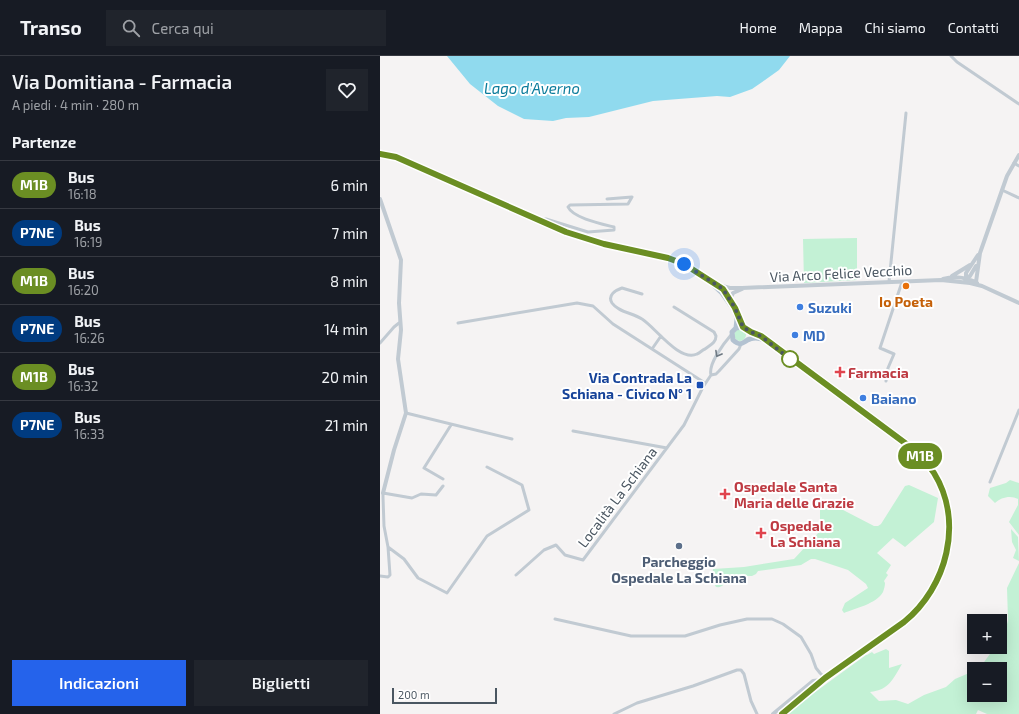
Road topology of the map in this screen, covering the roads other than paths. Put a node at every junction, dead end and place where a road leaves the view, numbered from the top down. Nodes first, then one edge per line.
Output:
1 (951, 56) edge
2 (1019, 104) edge
3 (906, 113) dead end
4 (380, 154) edge
5 (1019, 155) edge
6 (1014, 163) junction
7 (1019, 166) edge
8 (1002, 190) junction
9 (1019, 198) edge
10 (380, 199) edge
11 (607, 199) dead end
12 (538, 220) junction
13 (980, 253) junction
14 (978, 261) junction
15 (970, 265) junction
16 (975, 268) junction
17 (977, 273) junction
18 (948, 278) junction
19 (966, 278) junction
20 (708, 280) junction
21 (941, 280) junction
22 (955, 281) junction
23 (889, 282) junction
24 (902, 282) junction
25 (976, 282) junction
26 (970, 283) junction
27 (718, 285) junction
28 (982, 286) junction
29 (730, 288) junction
30 (742, 288) junction
31 (642, 294) dead end
32 (724, 294) junction
33 (730, 299) junction
34 (1019, 303) edge
35 (674, 306) dead end
36 (458, 322) dead end
37 (400, 323) junction
38 (742, 324) junction
39 (736, 328) junction
40 (748, 331) junction
41 (731, 335) junction
42 (661, 336) junction
43 (748, 339) junction
44 (764, 340) junction
45 (380, 343) edge
46 (741, 344) junction
47 (652, 349) junction
48 (711, 375) junction
49 (886, 381) dead end
50 (705, 383) junction
51 (1019, 410) edge
52 (406, 413) junction
53 (451, 425) junction
54 (573, 431) dead end
55 (512, 439) dead end
56 (667, 448) junction
57 (487, 467) dead end
58 (443, 479) dead end
59 (990, 482) dead end
60 (443, 486) dead end
61 (383, 493) junction
62 (388, 547) junction
63 (516, 575) dead end
64 (380, 576) edge
65 (555, 619) dead end
66 (824, 679) junction
67 (809, 684) junction
68 (813, 688) junction
69 (614, 714) edge
70 (757, 714) edge
71 (773, 714) edge
72 (782, 714) edge

1 - 2 street
3 - 23 street
4 - 12 main road
5 - 6 street
6 - 7 street
6 - 8 street
8 - 9 street
8 - 13 street
10 - 37 street
11 - 12 street
12 - 20 main road
13 - 14 street
13 - 15 street
14 - 16 street
14 - 17 street
15 - 16 street
15 - 18 street
15 - 19 street
16 - 17 street
16 - 19 street
17 - 25 street
18 - 19 street
18 - 21 street
19 - 22 street
19 - 25 street
19 - 26 street
20 - 27 main road
20 - 32 main road
21 - 22 street
21 - 24 street, Via Arco Felice Vecchio
22 - 26 street
23 - 24 street, Via Arco Felice Vecchio
23 - 30 street, Via Arco Felice Vecchio
24 - 49 street
25 - 28 street
26 - 28 street
27 - 29 street, Via Arco Felice Vecchio
27 - 32 main road
28 - 34 street
29 - 30 street, Via Arco Felice Vecchio
29 - 32 street
30 - 33 street
31 - 42 street
32 - 33 main road
32 - 39 main road
33 - 38 main road
35 - 42 street
36 - 47 street
37 - 45 street
37 - 52 street
38 - 39 main road
38 - 40 main road
39 - 41 main road
40 - 43 main road
40 - 44 main road
41 - 46 main road
41 -> 48 street, Località La Schiana
42 - 47 street
43 - 44 main road
43 - 46 main road
44 - 66 main road
46 - 48 street, Località La Schiana
47 - 50 street
48 - 50 street, Località La Schiana
50 - 56 street, Località La Schiana
51 - 59 street
52 - 53 street
52 - 61 street
53 - 55 street
53 - 58 street
54 - 56 street
56 - 63 street, Località La Schiana
57 - 62 street
60 - 61 street
61 - 62 street
62 - 64 street
65 - 66 street
66 - 67 street
66 - 68 main road
67 - 68 street
67 - 71 street
68 - 72 main road
69 - 70 street

